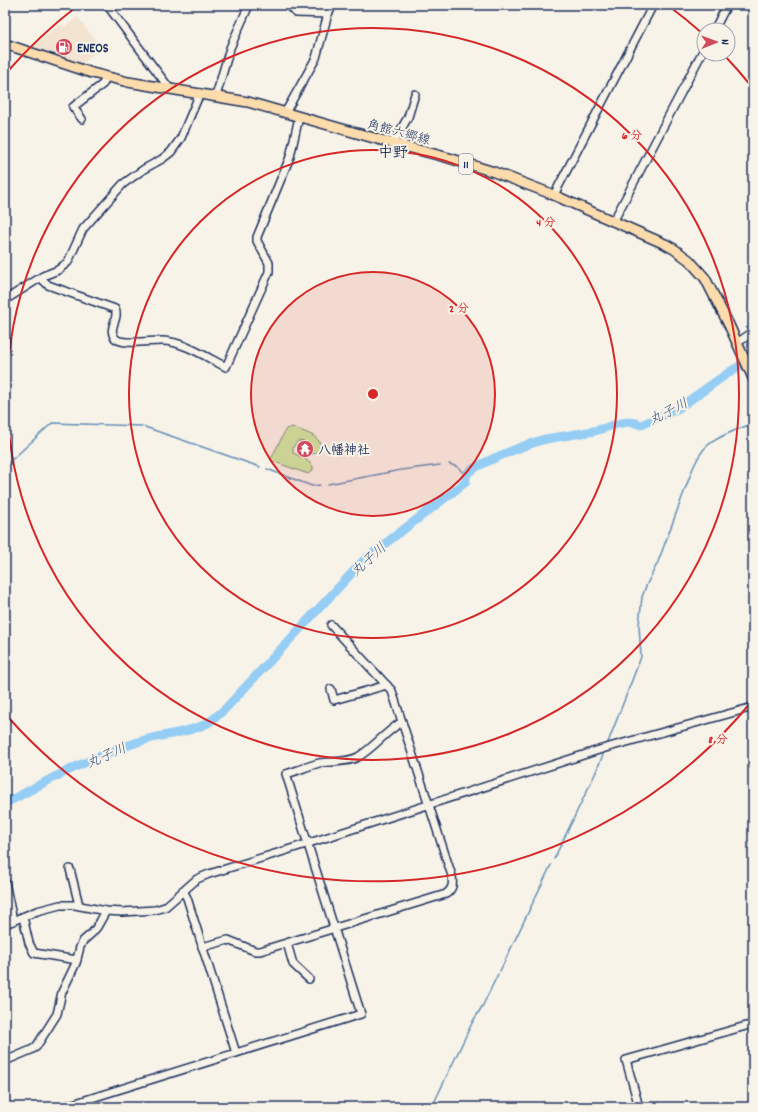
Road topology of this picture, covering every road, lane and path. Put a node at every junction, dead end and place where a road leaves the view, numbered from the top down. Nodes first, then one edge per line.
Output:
1 (108, 5) edge
2 (249, 5) edge
3 (289, 5) edge
4 (333, 5) edge
5 (653, 5) edge
6 (727, 5) edge
7 (328, 14) junction
8 (718, 22) edge
9 (5, 44) edge
10 (697, 62) edge
11 (106, 77) junction
12 (170, 89) junction
13 (200, 93) junction
14 (415, 94) dead end
15 (216, 96) junction
16 (285, 113) junction
17 (299, 117) junction
18 (82, 119) dead end
19 (393, 144) junction
20 (554, 196) junction
21 (613, 222) junction
22 (41, 278) junction
23 (5, 300) edge
24 (753, 332) edge
25 (737, 343) junction
26 (753, 378) edge
27 (331, 625) dead end
28 (387, 685) junction
29 (331, 689) dead end
30 (753, 707) edge
31 (402, 722) junction
32 (429, 804) junction
33 (307, 843) junction
34 (70, 869) dead end
35 (5, 882) edge
36 (184, 890) junction
37 (79, 905) junction
38 (106, 911) junction
39 (23, 917) junction
40 (13, 921) junction
41 (5, 924) edge
42 (335, 928) junction
43 (287, 942) junction
44 (202, 947) junction
45 (77, 960) junction
46 (310, 978) dead end
47 (753, 1024) edge
48 (236, 1053) junction
49 (5, 1061) edge
50 (63, 1107) edge
51 (639, 1107) edge

1 - 12 street
2 - 15 street
3 - 7 street
4 - 7 street
5 - 20 street
6 - 8 street
7 - 16 street
9 - 11 main road, 角館六郷線 / 11
10 - 21 street
11 - 12 main road, 角館六郷線 / 11
11 - 18 street
12 - 13 main road, 角館六郷線 / 11
13 - 15 main road, 角館六郷線 / 11
13 - 22 street
14 - 19 street
15 - 16 main road, 角館六郷線 / 11
16 - 17 main road, 角館六郷線 / 11
17 - 19 main road, 角館六郷線 / 11
17 - 22 street
19 - 20 main road, 角館六郷線 / 11
20 - 21 main road, 角館六郷線 / 11
21 - 25 main road, 角館六郷線 / 11
22 - 23 street
24 - 25 street
25 - 26 main road, 角館六郷線 / 11
27 - 28 street
28 - 29 street
28 - 31 street
30 - 32 street
31 - 32 street
31 - 33 street
32 - 33 street
32 - 42 street
33 - 36 street
33 - 42 street
34 - 37 street
35 - 40 street
36 - 38 street
36 - 44 street
37 - 38 street
37 - 39 street
38 - 45 street
39 - 40 street
39 - 45 street
40 - 41 street
42 - 43 street
42 - 48 street
43 - 44 street
43 - 46 street
44 - 48 street
45 - 49 street
47 - 51 street
48 - 50 street

